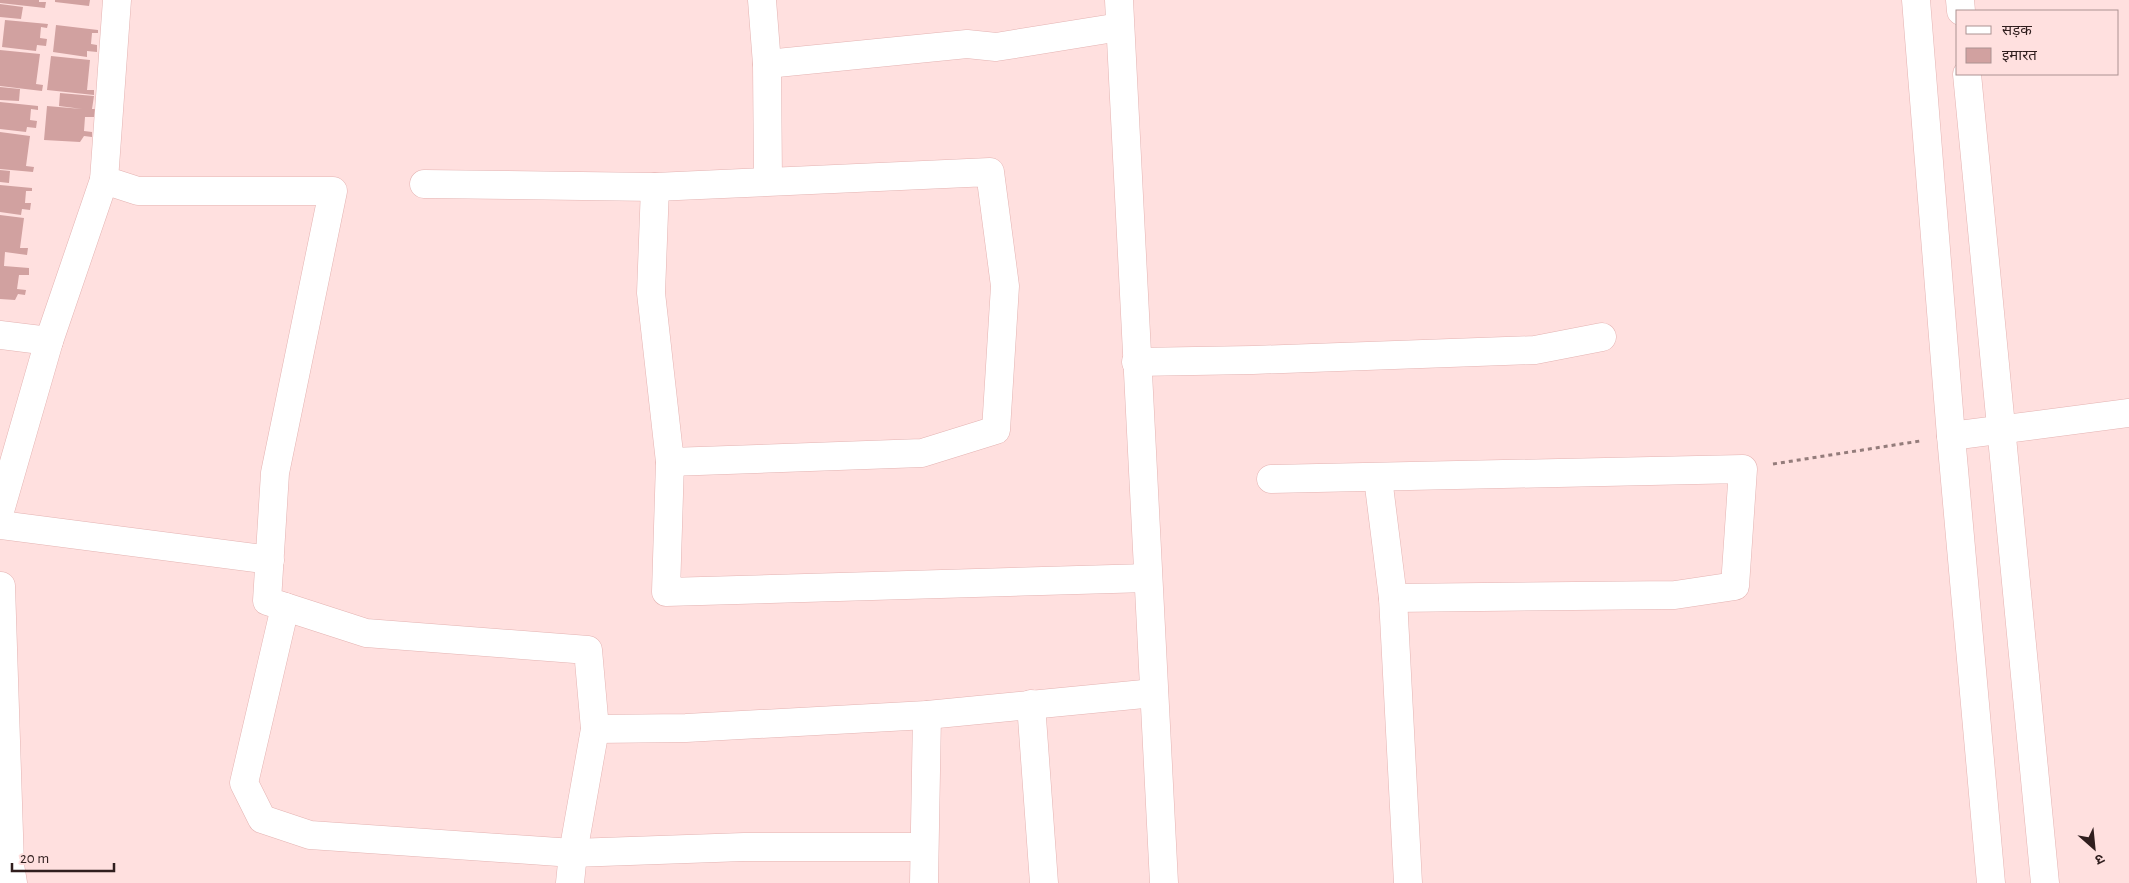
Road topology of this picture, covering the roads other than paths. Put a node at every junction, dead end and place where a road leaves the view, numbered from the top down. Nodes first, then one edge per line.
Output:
1 (117, 0) edge
2 (762, 0) edge
3 (1119, 0) edge
4 (1916, 0) edge
5 (1120, 27) junction
6 (767, 64) junction
7 (1967, 75) edge
8 (104, 180) junction
9 (768, 181) junction
10 (424, 184) dead end
11 (655, 187) junction
12 (0, 335) edge
13 (1602, 337) dead end
14 (49, 342) junction
15 (1136, 362) junction
16 (2129, 413) edge
17 (2001, 429) junction
18 (1951, 436) junction
19 (670, 462) junction
20 (1271, 478) dead end
21 (1378, 478) junction
22 (0, 511) edge
23 (0, 525) edge
24 (270, 560) junction
25 (1148, 578) junction
26 (0, 582) edge
27 (1393, 598) junction
28 (285, 607) junction
29 (1154, 693) junction
30 (1031, 704) junction
31 (927, 715) junction
32 (595, 729) junction
33 (923, 847) junction
34 (572, 853) junction
35 (13, 883) edge
36 (570, 883) edge
37 (924, 883) edge
38 (1044, 883) edge
39 (1164, 883) edge
40 (1408, 883) edge
41 (1991, 883) edge
42 (2045, 883) edge

1 - 8 street
2 - 6 street
3 - 5 street
4 - 18 street
5 - 6 street
5 - 15 street
6 - 9 street
7 - 17 street
8 - 14 street
8 - 24 street
9 - 11 street
9 - 19 street
10 - 11 street
11 - 19 street
12 - 14 street
13 - 15 street
14 - 22 street
15 - 25 street
16 - 17 street
17 - 18 street
17 - 42 street
18 - 41 street
19 - 25 street
20 - 21 street
21 - 27 street
21 - 27 street
23 - 24 street
24 - 28 street
25 - 29 street
26 - 35 street
27 - 40 street
28 - 32 street
28 - 34 street
29 - 30 street
29 - 39 street
30 - 31 street
30 - 38 street
31 - 32 street
31 - 33 street
32 - 34 street
33 - 34 street
33 - 37 street
34 - 36 street

